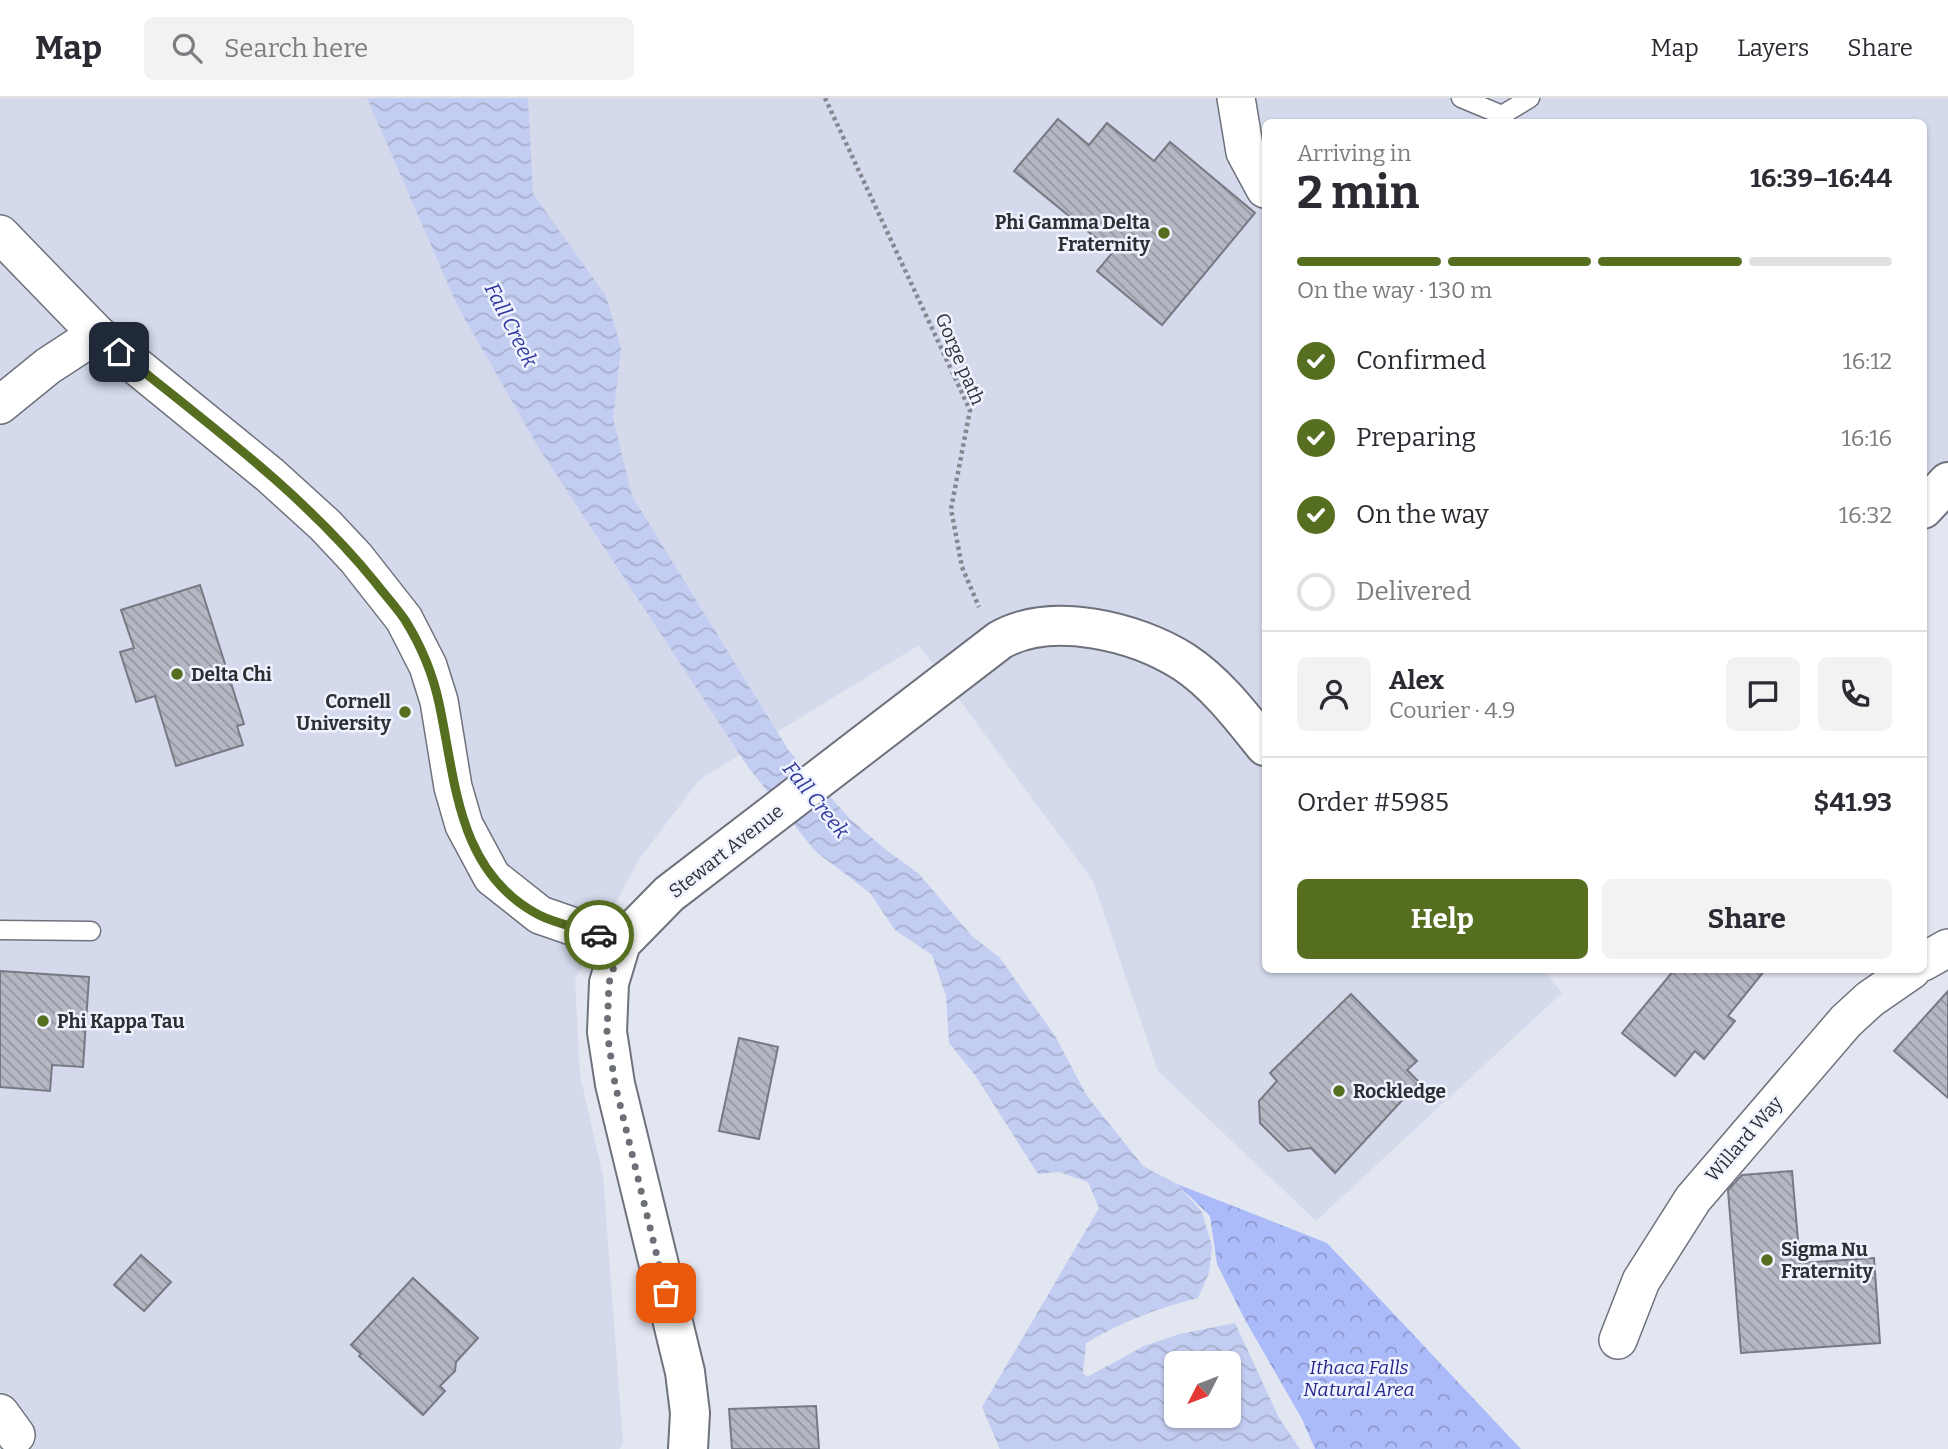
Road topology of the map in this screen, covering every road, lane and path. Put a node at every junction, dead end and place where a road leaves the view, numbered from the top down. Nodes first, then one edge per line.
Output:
1 (825, 98) edge
2 (1236, 98) edge
3 (1461, 98) edge
4 (1530, 98) edge
5 (1504, 119) edge
6 (1262, 183) edge
7 (0, 234) edge
8 (97, 334) junction
9 (0, 405) edge
10 (1948, 482) edge
11 (1927, 505) edge
12 (991, 647) junction
13 (1262, 742) edge
14 (0, 930) edge
15 (91, 931) dead end
16 (621, 943) junction
17 (1948, 947) edge
18 (1927, 960) edge
19 (1908, 973) edge
20 (1618, 1340) dead end
21 (688, 1449) edge

1 - 12 path, Gorge path
2 - 6 street
3 - 5 lane
4 - 5 lane
7 - 8 street
8 - 9 street
8 - 16 street
10 - 11 street
12 - 13 street, Stewart Avenue
12 - 16 street, Stewart Avenue
14 - 15 lane
16 - 21 street, Stewart Avenue
17 - 18 street
19 - 20 street, Willard Way

